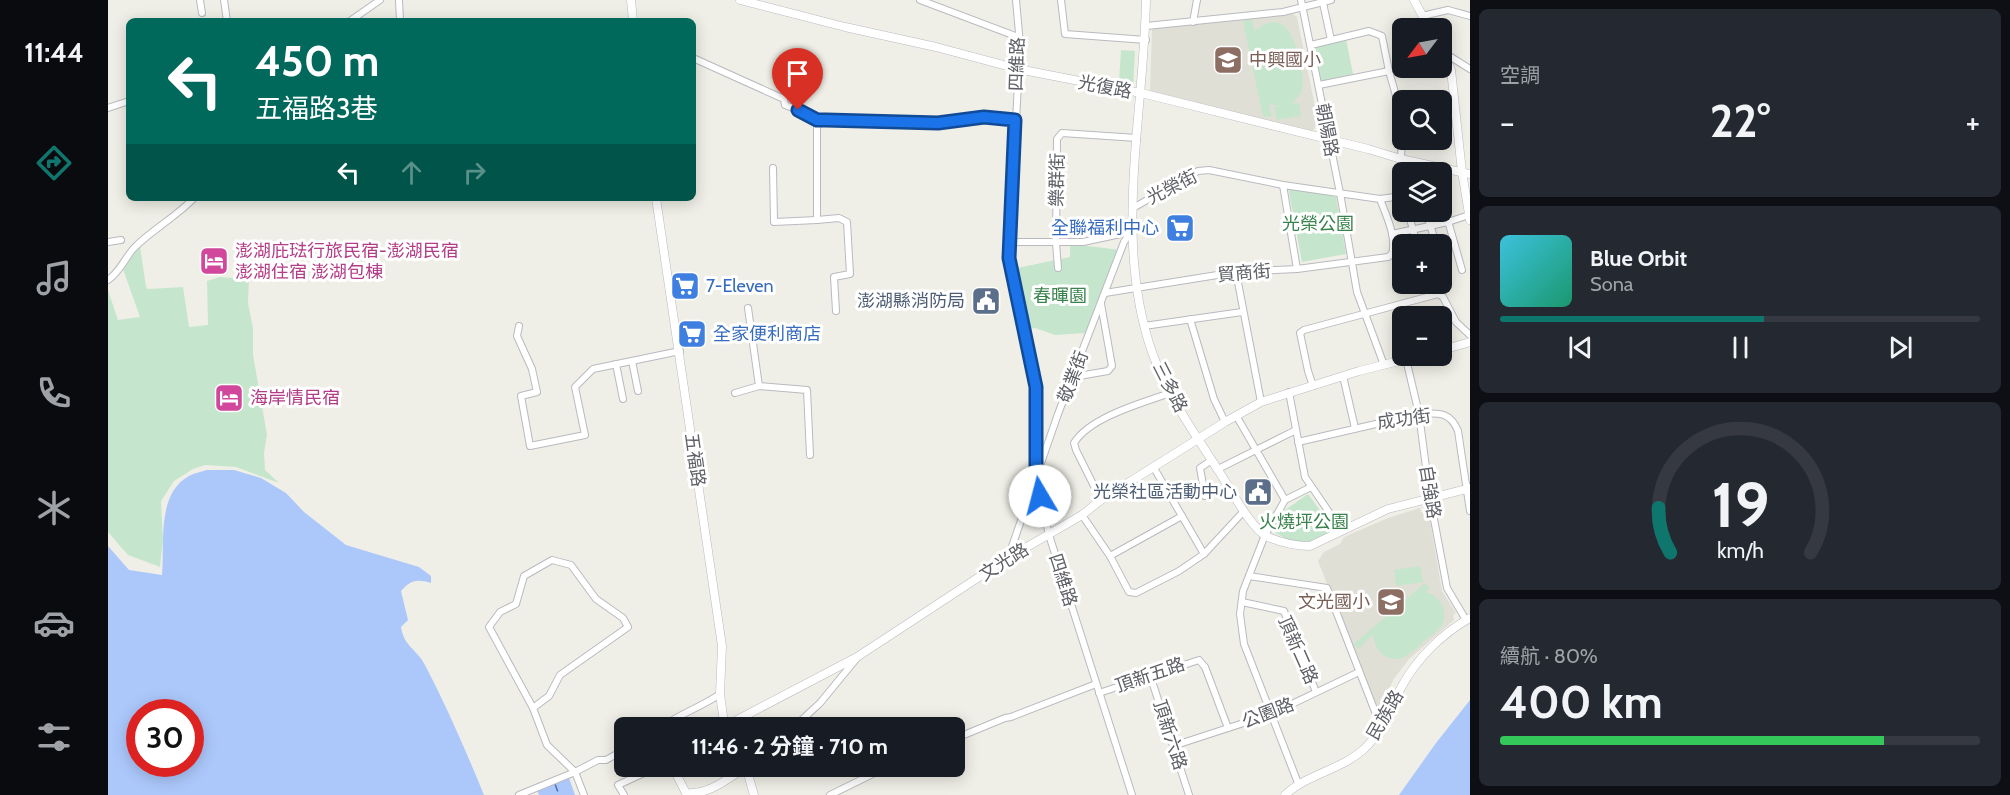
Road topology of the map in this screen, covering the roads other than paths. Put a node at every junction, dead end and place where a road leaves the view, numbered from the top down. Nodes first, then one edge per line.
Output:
1 (200, 0) edge
2 (224, 0) edge
3 (380, 0) edge
4 (399, 0) edge
5 (631, 0) edge
6 (740, 0) edge
7 (920, 0) edge
8 (1016, 0) edge
9 (1061, 0) edge
10 (1146, 0) edge
11 (1197, 0) edge
12 (1301, 0) edge
13 (1331, 0) edge
14 (1414, 0) edge
15 (1323, 3) junction
16 (1303, 9) junction
17 (202, 13) dead end
18 (1422, 16) joint
19 (1470, 16) edge
20 (227, 18) edge
21 (354, 18) edge
22 (400, 18) edge
23 (633, 18) edge
24 (1193, 22) junction
25 (1146, 26) junction
26 (1018, 37) junction
27 (1146, 40) junction
28 (1331, 40) junction
29 (1311, 45) junction
30 (1452, 57) edge
31 (696, 59) edge
32 (1018, 69) junction
33 (1470, 69) edge
34 (1389, 71) junction
35 (1452, 77) edge
36 (1319, 86) junction
37 (1394, 90) edge
38 (1141, 93) junction
39 (126, 102) edge
40 (108, 108) edge
41 (817, 120) junction
42 (1015, 120) junction
43 (1137, 138) junction
44 (1329, 141) junction
45 (1401, 150) edge
46 (1401, 159) junction
47 (773, 168) dead end
48 (1466, 173) edge
49 (1283, 185) junction
50 (1340, 193) junction
51 (1392, 197) edge
52 (1380, 199) junction
53 (191, 201) edge
54 (657, 201) edge
55 (1133, 208) junction
56 (1469, 218) edge
57 (817, 220) junction
58 (1452, 221) edge
59 (1411, 222) edge
60 (1429, 222) edge
61 (1448, 222) joint
62 (1430, 225) junction
63 (1414, 230) junction
64 (1131, 232) junction
65 (1392, 234) joint
66 (1415, 234) edge
67 (1433, 234) edge
68 (121, 240) dead end
69 (108, 242) edge
70 (1009, 242) junction
71 (1056, 243) junction
72 (1392, 254) edge
73 (1352, 261) junction
74 (1059, 268) dead end
75 (1297, 269) junction
76 (1462, 270) dead end
77 (1236, 272) junction
78 (108, 280) edge
79 (1137, 287) junction
80 (1105, 293) junction
81 (1101, 303) junction
82 (748, 308) dead end
83 (836, 311) dead end
84 (1242, 312) junction
85 (1366, 313) junction
86 (1190, 319) junction
87 (519, 326) dead end
88 (1144, 326) junction
89 (1470, 335) edge
90 (1470, 342) edge
91 (1452, 347) edge
92 (680, 351) junction
93 (632, 361) junction
94 (1392, 363) edge
95 (616, 364) junction
96 (1384, 365) junction
97 (1408, 366) edge
98 (1073, 376) junction
99 (1343, 376) junction
100 (759, 386) junction
101 (1313, 386) junction
102 (638, 391) dead end
103 (1289, 392) junction
104 (735, 393) dead end
105 (1170, 393) junction
106 (623, 399) dead end
107 (1261, 402) junction
108 (1419, 414) junction
109 (1237, 417) junction
110 (1226, 422) junction
111 (1355, 428) junction
112 (1296, 430) junction
113 (1198, 439) junction
114 (1298, 442) junction
115 (1256, 448) junction
116 (810, 454) dead end
117 (1212, 460) junction
118 (1154, 468) junction
119 (1218, 469) junction
120 (1036, 476) junction
121 (1311, 487) junction
122 (1468, 488) edge
123 (1204, 496) dead end
124 (1430, 498) junction
125 (1101, 500) junction
126 (1286, 500) junction
127 (1244, 511) junction
128 (1470, 511) edge
129 (1082, 515) junction
130 (1182, 516) junction
131 (1342, 531) junction
132 (1048, 535) junction
133 (1264, 535) junction
134 (1204, 554) junction
135 (1110, 556) junction
136 (1008, 558) junction
137 (1249, 576) junction
138 (1242, 602) junction
139 (1468, 619) edge
140 (857, 657) junction
141 (1359, 672) junction
142 (1150, 675) junction
143 (1096, 684) junction
144 (1316, 692) junction
145 (1099, 693) junction
146 (720, 694) junction
147 (533, 708) junction
148 (1271, 714) junction
149 (675, 717) edge
150 (723, 717) edge
151 (743, 717) edge
152 (805, 717) edge
153 (1381, 727) junction
154 (1228, 728) junction
155 (965, 734) edge
156 (1173, 746) junction
157 (614, 756) edge
158 (575, 772) junction
159 (635, 777) edge
160 (677, 777) edge
161 (731, 777) edge
162 (749, 777) edge
163 (867, 777) edge
164 (1298, 783) junction
165 (685, 794) edge
166 (519, 795) edge
167 (584, 795) edge
168 (624, 795) edge
169 (754, 795) edge
170 (830, 795) edge
171 (1132, 795) edge
172 (1189, 795) edge
173 (1285, 795) edge

1 - 17 street
2 - 20 street
3 - 21 street
4 - 22 street
5 - 23 street
6 - 32 street, 光復路
7 - 26 street
8 - 26 street, 四維路
9 - 27 street
10 - 25 street, 三多路
11 - 24 street
12 - 16 street, 朝陽路
13 - 15 street
14 - 18 street
15 - 16 street
15 - 28 street
16 - 24 street
16 - 29 street, 朝陽路
18 - 19 street
24 - 25 street
25 - 27 street, 三多路
26 - 32 street, 四維路
27 - 38 street, 三多路
28 - 29 street
28 - 34 street
29 - 36 street, 朝陽路
30 - 33 street
31 - 41 street
32 - 38 street, 光復路
32 - 42 street, 四維路
34 - 36 street
34 - 37 street
35 - 48 street
36 - 44 street, 朝陽路
38 - 43 street, 三多路
38 - 44 street, 光復路
39 - 40 street
41 - 42 street
41 - 57 street
42 - 70 street, 四維路
43 - 55 street, 三多路
43 - 71 street, 樂群街
44 - 46 street, 光復路
44 - 50 street, 朝陽路
45 - 46 street
46 - 48 street, 光復路
47 - 57 street
48 - 56 street
49 - 50 street, 光榮街
49 - 55 street, 光榮街
49 - 75 street
50 - 52 street, 光榮街
50 - 73 street, 朝陽路
51 - 52 street, 光榮街
52 - 65 street
53 - 78 street
54 - 92 street, 五福路
55 - 64 street, 三多路
56 - 58 street
57 - 83 street
59 - 63 street
60 - 62 street
61 - 62 street
61 - 76 street
62 - 63 street
62 - 67 street
63 - 65 street
63 - 66 street
64 - 71 street
64 - 79 street, 三多路
64 - 80 street, 敬業街
68 - 69 street
70 - 71 street
70 - 120 street, 四維路
71 - 74 street, 樂群街
72 - 73 street, 貿商街
73 - 75 street, 貿商街
73 - 85 street
75 - 77 street, 貿商街
77 - 79 street, 貿商街
77 - 84 street
79 - 80 street, 貿商街
79 - 88 street, 三多路
80 - 81 street, 敬業街
81 - 98 street, 敬業街
81 - 98 street
82 - 100 street
84 - 86 street
84 - 107 street
85 - 89 street
85 - 96 street
85 - 101 street
86 - 88 street
86 - 110 street
87 - 95 street
88 - 105 street, 三多路
90 - 91 street
92 - 93 street
92 - 146 street, 五福路
93 - 95 street
93 - 102 street
94 - 96 street, 文光路
95 - 106 street
96 - 99 street, 文光路
97 - 108 street, 自強路
98 - 120 street, 敬業街
99 - 101 street, 文光路
99 - 111 street
100 - 104 street
100 - 116 street
101 - 103 street, 文光路
103 - 107 street, 文光路
103 - 112 street
105 - 113 street, 三多路
105 - 125 street
107 - 109 street, 文光路
108 - 111 street, 成功街
108 - 122 street, 成功街
108 - 124 street, 自強路
109 - 110 street, 文光路
109 - 115 street
110 - 113 street, 文光路
111 - 114 street, 成功街
112 - 114 street
112 - 115 street
113 - 117 street, 三多路
113 - 118 street, 文光路
114 - 121 street
115 - 119 street
115 - 126 street
117 - 119 street, 三多路
117 - 123 street
118 - 125 street, 文光路
118 - 130 street
119 - 127 street, 三多路
120 - 132 street, 四維路
120 - 136 street, 敬業街
121 - 126 street
121 - 131 street
122 - 124 street
122 - 128 street, 成功街
124 - 131 street
124 - 139 street, 自強路
125 - 129 street, 文光路
126 - 133 street
127 - 133 street, 三多路
127 - 134 street
129 - 132 street, 文光路
129 - 135 street
130 - 134 street
130 - 135 street
131 - 133 street
132 - 136 street, 文光路
132 - 143 street, 四維路
133 - 137 street
134 - 135 street
136 - 140 street, 文光路
137 - 138 street
137 - 141 street
138 - 144 street, 頂新二路
138 - 148 street
139 - 153 street, 民族路
140 - 151 street, 文光路
140 - 152 street
141 - 144 street, 公園路
141 - 153 street
142 - 145 street, 頂新五路
142 - 154 street, 頂新五路
142 - 156 street, 頂新六路
143 - 145 street, 四維路
143 - 155 street
144 - 148 street, 公園路
145 - 171 street, 四維路
146 - 149 street
146 - 150 street, 五福路
147 - 147 street
147 - 158 street
148 - 154 street, 公園路
148 - 164 street
153 - 164 street, 民族路
154 - 156 street, 公園路
156 - 172 street, 頂新六路
157 - 158 street
158 - 166 street
158 - 167 street
159 - 168 street
160 - 165 street
161 - 165 street
162 - 169 street
163 - 170 street
164 - 173 street, 民族路

